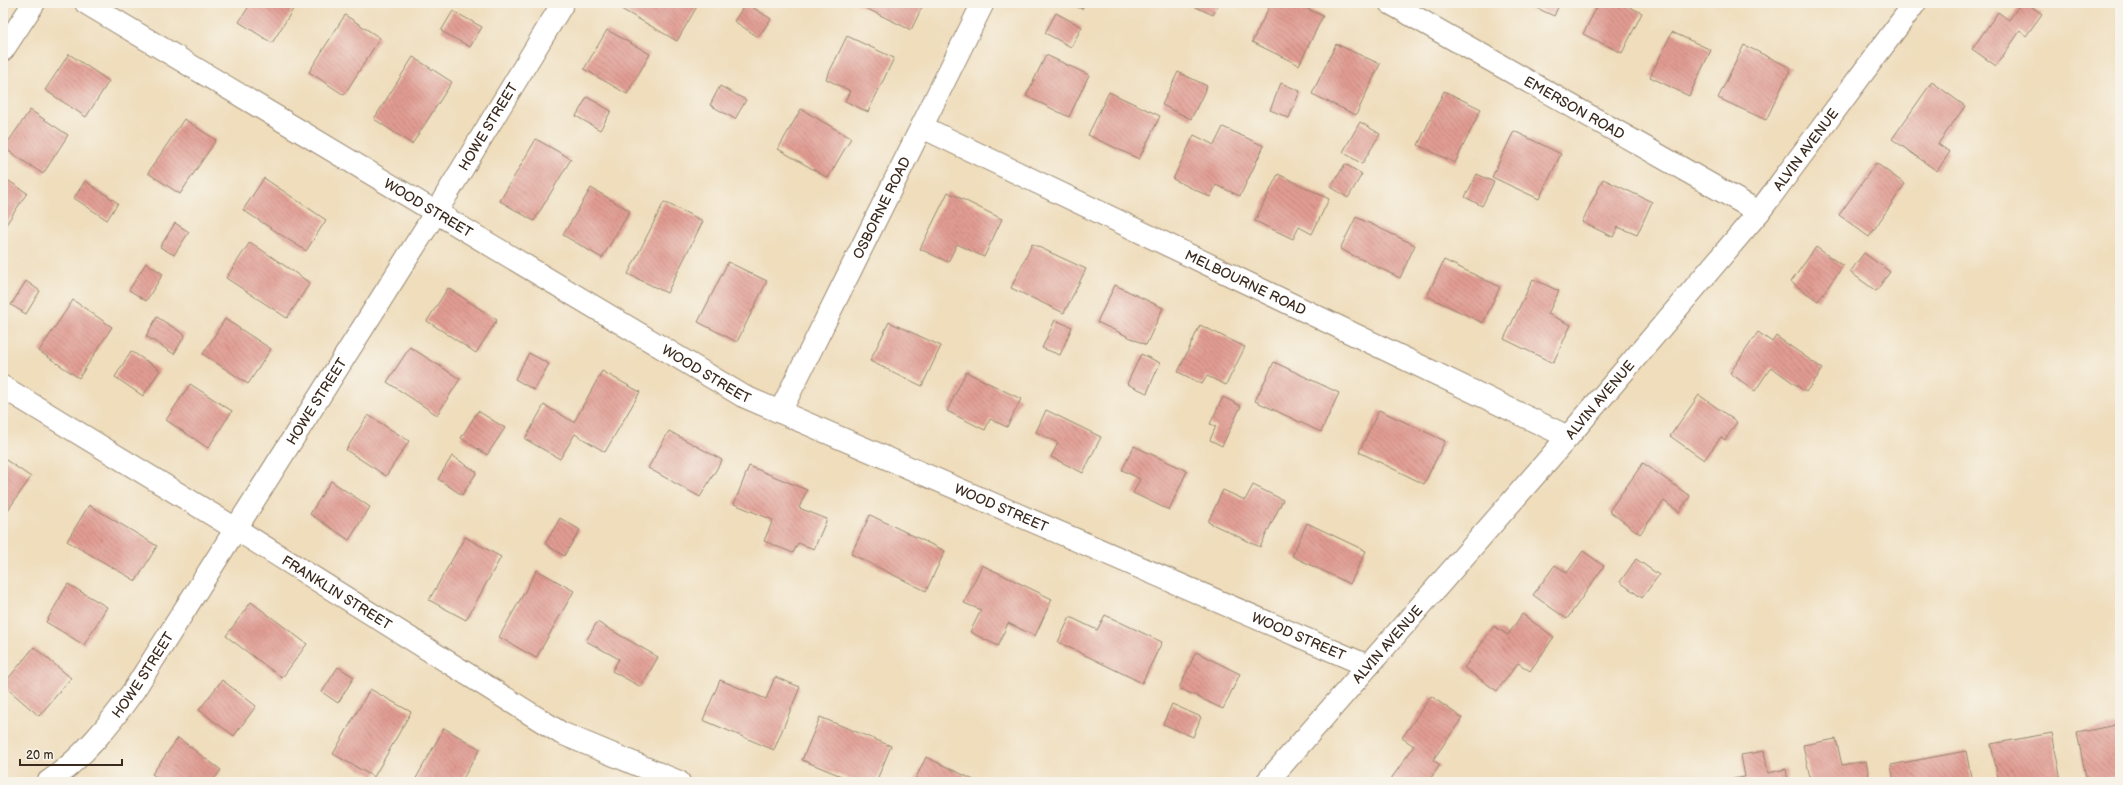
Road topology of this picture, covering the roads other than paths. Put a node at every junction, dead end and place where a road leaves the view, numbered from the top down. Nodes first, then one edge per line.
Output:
1 (34, 3) edge
2 (86, 3) edge
3 (563, 3) edge
4 (983, 3) edge
5 (1390, 3) edge
6 (1915, 3) edge
7 (3, 50) edge
8 (922, 127) junction
9 (436, 212) junction
10 (1759, 212) junction
11 (3, 387) edge
12 (780, 412) junction
13 (1568, 437) junction
14 (236, 529) junction
15 (1368, 666) junction
16 (48, 782) edge
17 (679, 782) edge
18 (1267, 782) edge

1 - 7 street
2 - 9 street, WOOD STREET
3 - 9 street, HOWE STREET
4 - 8 street, OSBORNE ROAD
5 - 10 street, EMERSON ROAD
6 - 10 street, ALVIN AVENUE
8 - 12 street, OSBORNE ROAD
8 - 13 street, MELBOURNE ROAD
9 - 12 street, WOOD STREET
9 - 14 street, HOWE STREET
10 - 13 street, ALVIN AVENUE
11 - 14 street, FRANKLIN STREET
12 - 15 street, WOOD STREET
13 - 15 street, ALVIN AVENUE
14 - 16 street, HOWE STREET
14 - 17 street, FRANKLIN STREET
15 - 18 street, ALVIN AVENUE

